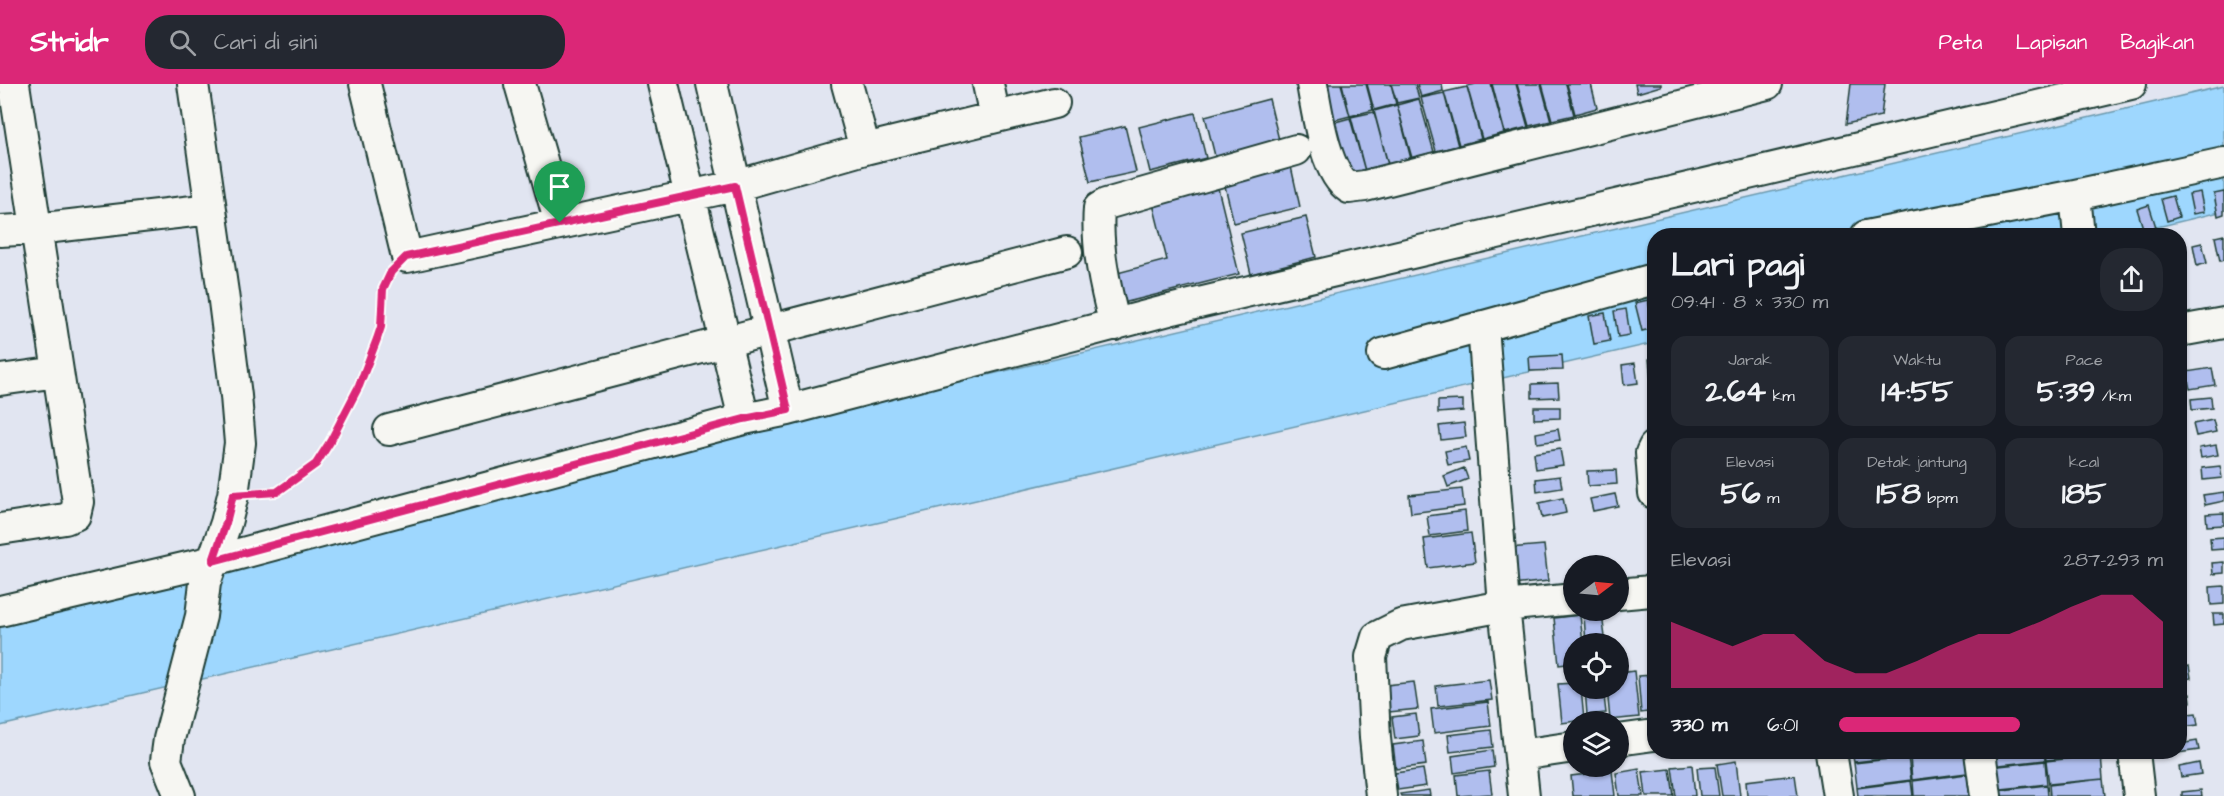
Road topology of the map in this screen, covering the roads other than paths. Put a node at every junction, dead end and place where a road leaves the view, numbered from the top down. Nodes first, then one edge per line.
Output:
1 (14, 84) edge
2 (193, 84) edge
3 (365, 84) edge
4 (520, 84) edge
5 (663, 84) edge
6 (712, 84) edge
7 (847, 84) edge
8 (988, 84) edge
9 (1312, 84) edge
10 (2131, 84) edge
11 (1760, 85) edge
12 (1054, 104) dead end
13 (995, 117) junction
14 (865, 149) junction
15 (1296, 150) dead end
16 (2224, 163) edge
17 (735, 186) junction
18 (690, 195) junction
19 (2075, 195) junction
20 (211, 209) junction
21 (560, 223) junction
22 (1907, 228) edge
23 (2078, 228) edge
24 (36, 229) junction
25 (0, 231) edge
26 (1067, 252) dead end
27 (1647, 281) edge
28 (2224, 323) edge
29 (1115, 325) junction
30 (1483, 326) junction
31 (769, 329) junction
32 (2187, 330) edge
33 (725, 342) junction
34 (1383, 354) dead end
35 (58, 372) junction
36 (0, 380) edge
37 (788, 410) junction
38 (744, 419) junction
39 (389, 430) dead end
40 (0, 529) edge
41 (209, 572) junction
42 (1647, 591) edge
43 (1629, 593) edge
44 (1563, 600) edge
45 (1504, 606) junction
46 (0, 611) edge
47 (1647, 736) edge
48 (1629, 738) edge
49 (1563, 748) edge
50 (1520, 754) junction
51 (1832, 759) edge
52 (1981, 759) edge
53 (2135, 759) edge
54 (180, 796) edge
55 (1381, 796) edge
56 (1524, 796) edge
57 (1838, 796) edge
58 (1986, 796) edge
59 (2139, 796) edge

1 - 24 street
2 - 20 street
3 - 21 street
4 - 21 street
5 - 18 street
6 - 17 street
7 - 14 street
8 - 13 street
9 - 11 street
10 - 29 street
12 - 13 street
13 - 14 street
14 - 17 street
15 - 29 street
16 - 19 street
17 - 18 street
17 - 31 street
18 - 21 street
18 - 33 street
19 - 22 street
19 - 23 street
20 - 24 street
20 - 41 street
24 - 25 street
24 - 35 street
26 - 31 street
27 - 30 street
28 - 32 street
29 - 37 street
30 - 34 street
30 - 45 street
31 - 33 street
31 - 37 street
33 - 38 street
33 - 39 street
35 - 36 street
35 - 40 street
37 - 38 street
38 - 41 street
41 - 46 street
41 - 54 street
42 - 43 street
44 - 45 street
45 - 50 street
45 - 55 street
47 - 48 street
49 - 50 street
50 - 56 street
51 - 57 street
52 - 58 street
53 - 59 street

